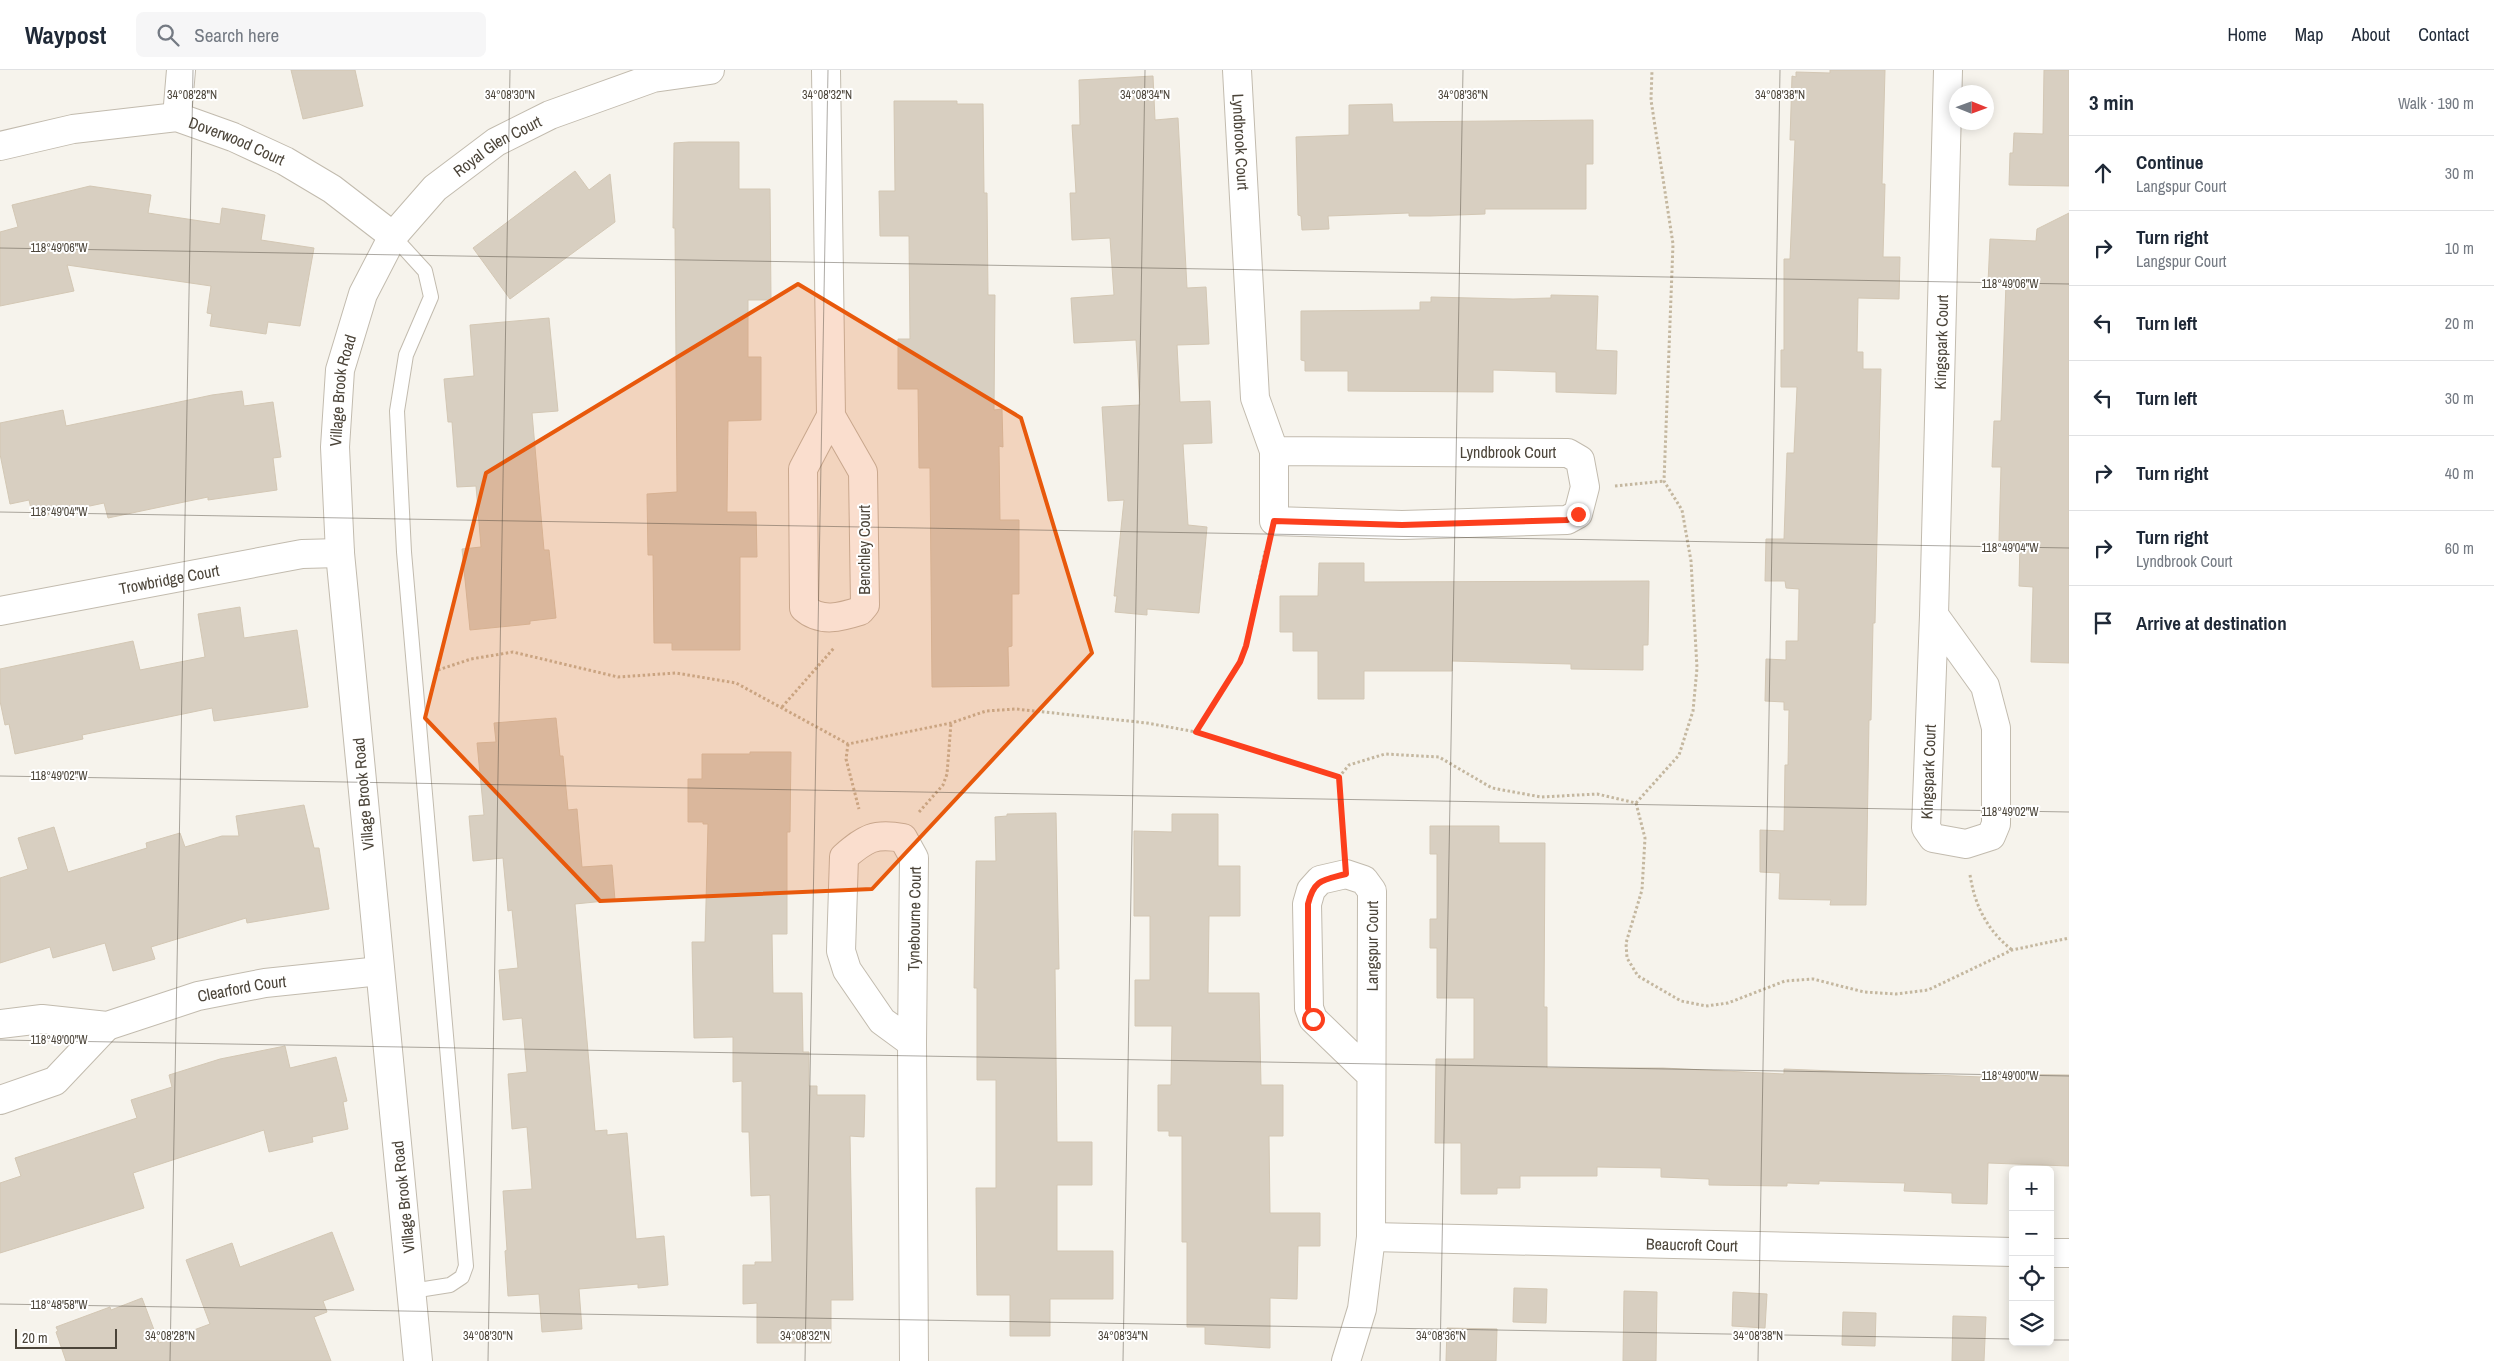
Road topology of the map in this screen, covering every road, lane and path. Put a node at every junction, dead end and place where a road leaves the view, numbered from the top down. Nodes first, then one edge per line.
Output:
1 (181, 70) edge
2 (710, 70) edge
3 (826, 70) edge
4 (1237, 70) edge
5 (1652, 70) edge
6 (1948, 70) edge
7 (652, 74) edge
8 (177, 117) junction
9 (0, 146) edge
10 (392, 236) junction
11 (831, 416) junction
12 (1274, 451) junction
13 (1664, 481) junction
14 (1585, 487) junction
15 (1274, 521) junction
16 (340, 553) junction
17 (0, 610) edge
18 (1934, 615) junction
19 (835, 618) junction
20 (416, 677) junction
21 (782, 707) junction
22 (950, 723) junction
23 (1196, 732) junction
24 (848, 744) junction
25 (1339, 777) junction
26 (1636, 803) junction
27 (903, 838) junction
28 (864, 840) junction
29 (1966, 844) junction
30 (1346, 874) junction
31 (2069, 938) edge
32 (2012, 950) junction
33 (380, 971) junction
34 (0, 1024) edge
35 (107, 1026) junction
36 (912, 1043) junction
37 (1370, 1074) junction
38 (0, 1100) edge
39 (1371, 1237) junction
40 (2009, 1252) edge
41 (2054, 1253) edge
42 (2069, 1254) edge
43 (412, 1291) junction
44 (418, 1361) edge
45 (914, 1361) edge
46 (1346, 1361) edge

1 - 8 street
2 - 7 street, Royal Glen Court
3 - 11 street, Benchley Court
4 - 12 street, Lyndbrook Court
5 - 13 path
6 - 18 street, Kingspark Court
7 - 10 street, Royal Glen Court
8 - 9 street, Doverwood Court
8 - 10 street, Doverwood Court
10 - 16 street, Village Brook Road
10 - 20 lane
11 - 19 street, Benchley Court
11 - 19 street, Benchley Court
12 - 14 street, Lyndbrook Court
12 - 15 street, Lyndbrook Court
13 - 14 path
13 - 26 path
14 - 15 street, Lyndbrook Court
15 - 23 path
16 - 17 street, Trowbridge Court
16 - 33 street, Village Brook Road
18 - 29 street, Kingspark Court
18 - 29 street, Kingspark Court
19 - 21 path
20 - 21 path
20 - 43 lane
21 - 24 path
22 - 23 path
22 - 24 path
22 - 27 path
23 - 25 path
24 - 28 path
25 - 26 path
25 - 30 path
26 - 32 path
27 - 28 street
27 - 36 street, Tynebourne Court
28 - 36 street
29 - 32 path
30 - 37 street, Langspur Court
30 - 37 street
31 - 32 path
33 - 35 street, Clearford Court
33 - 43 street, Village Brook Road
34 - 35 street, Clearford Court
35 - 38 street, Clearford Court
36 - 45 street, Tynebourne Court
37 - 39 street, Langspur Court
39 - 40 street, Beaucroft Court
39 - 46 street, Langspur Court
41 - 42 street
43 - 44 street, Village Brook Road

